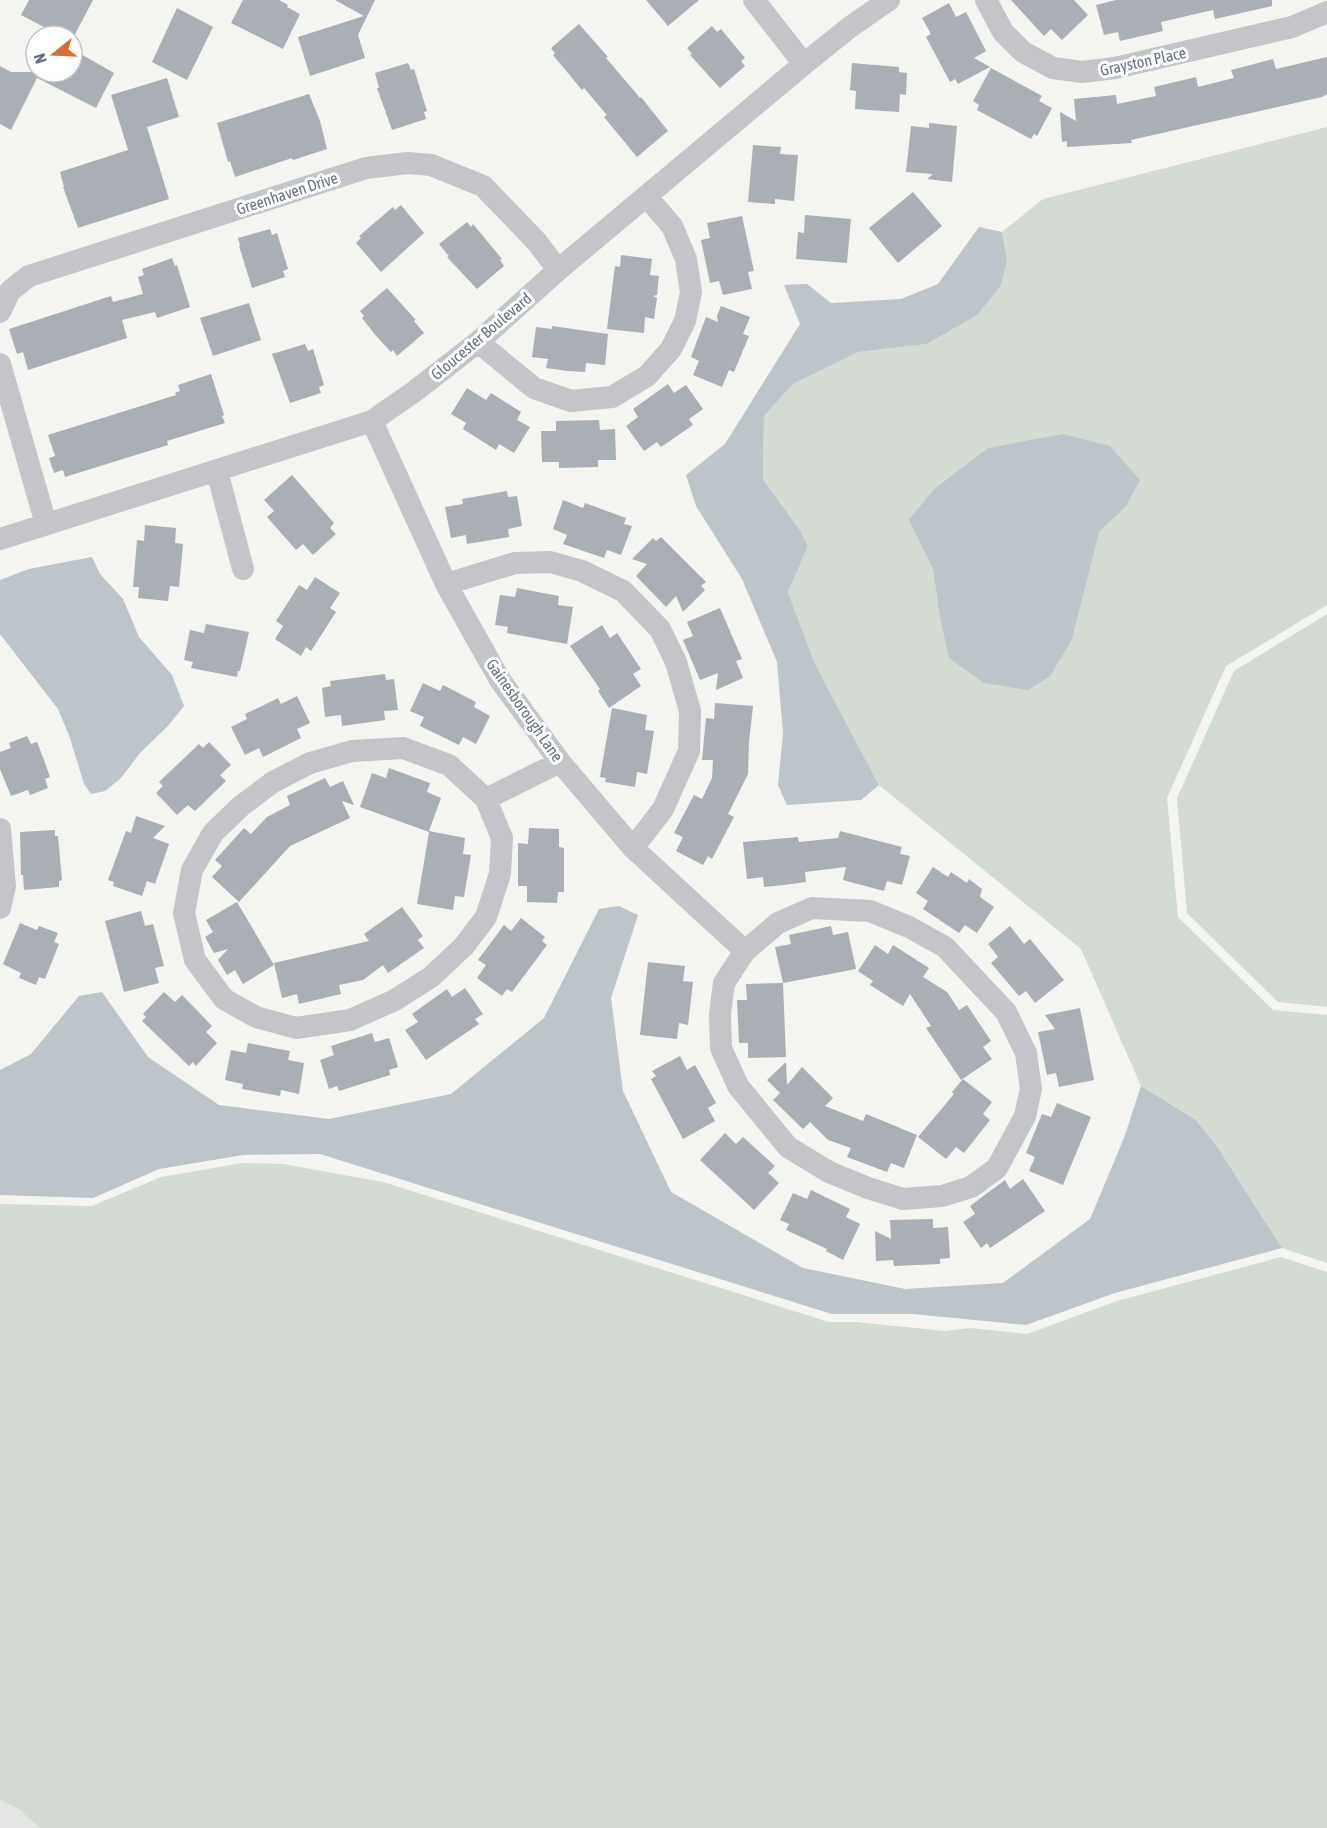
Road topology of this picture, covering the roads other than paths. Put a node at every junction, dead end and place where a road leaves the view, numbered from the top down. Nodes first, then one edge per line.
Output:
1 (754, 0) edge
2 (889, 0) edge
3 (987, 0) edge
4 (1327, 12) edge
5 (804, 64) junction
6 (646, 196) junction
7 (558, 270) junction
8 (0, 312) edge
9 (478, 342) junction
10 (0, 364) edge
11 (372, 421) junction
12 (216, 471) junction
13 (46, 524) junction
14 (0, 539) edge
15 (243, 569) dead end
16 (447, 584) junction
17 (560, 762) junction
18 (486, 799) junction
19 (0, 829) edge
20 (633, 848) junction
21 (0, 908) edge
22 (745, 951) junction

1 - 5 street
2 - 5 street, Gloucester Boulevard
3 - 4 street, Grayston Place
5 - 6 street, Gloucester Boulevard
6 - 7 street, Gloucester Boulevard
6 - 9 street
7 - 8 street, Greenhaven Drive
7 - 9 street, Gloucester Boulevard
9 - 11 street, Gloucester Boulevard
10 - 13 street
11 - 12 street, Gloucester Boulevard
11 - 16 street, Gainesborough Lane
12 - 13 street, Gloucester Boulevard
12 - 15 street
13 - 14 street, Gloucester Boulevard
16 - 17 street, Gainesborough Lane
16 - 20 street
17 - 18 street
17 - 20 street, Gainesborough Lane
18 - 18 street
19 - 21 street
20 - 22 street, Gainesborough Lane
22 - 22 street

